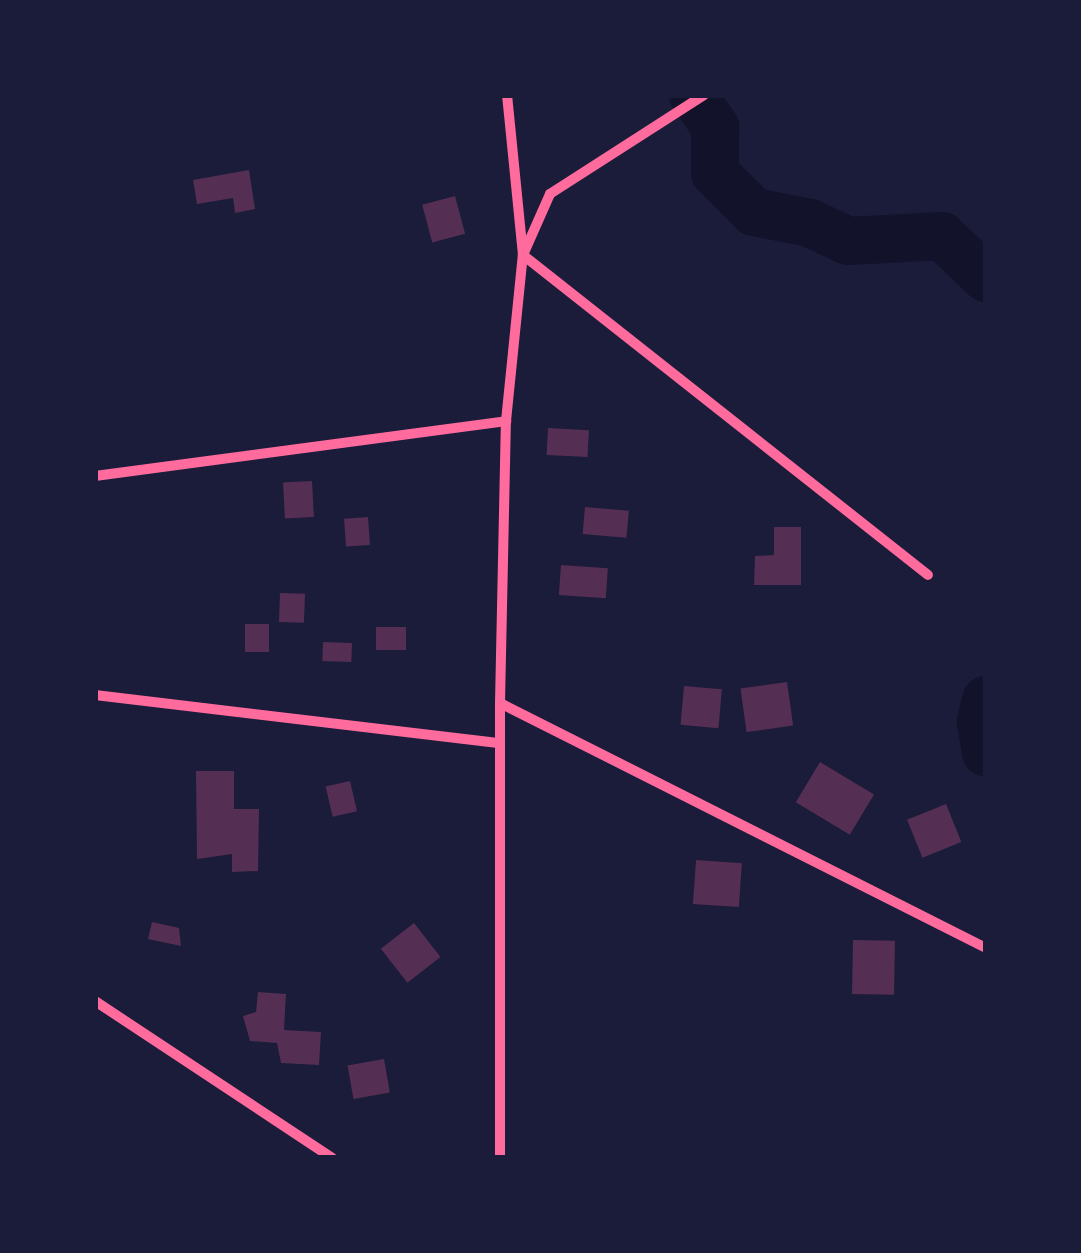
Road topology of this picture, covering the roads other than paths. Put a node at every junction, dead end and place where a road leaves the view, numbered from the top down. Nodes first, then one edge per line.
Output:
1 (507, 95) edge
2 (704, 95) edge
3 (523, 254) junction
4 (506, 421) junction
5 (95, 476) edge
6 (928, 575) dead end
7 (95, 695) edge
8 (500, 704) junction
9 (500, 743) junction
10 (986, 948) edge
11 (95, 1000) edge
12 (332, 1158) edge
13 (500, 1158) edge

1 - 3 street
2 - 3 street
3 - 4 street
3 - 6 street
4 - 5 street
4 - 8 street
7 - 9 street
8 - 9 street
8 - 10 street
9 - 13 street
11 - 12 street

